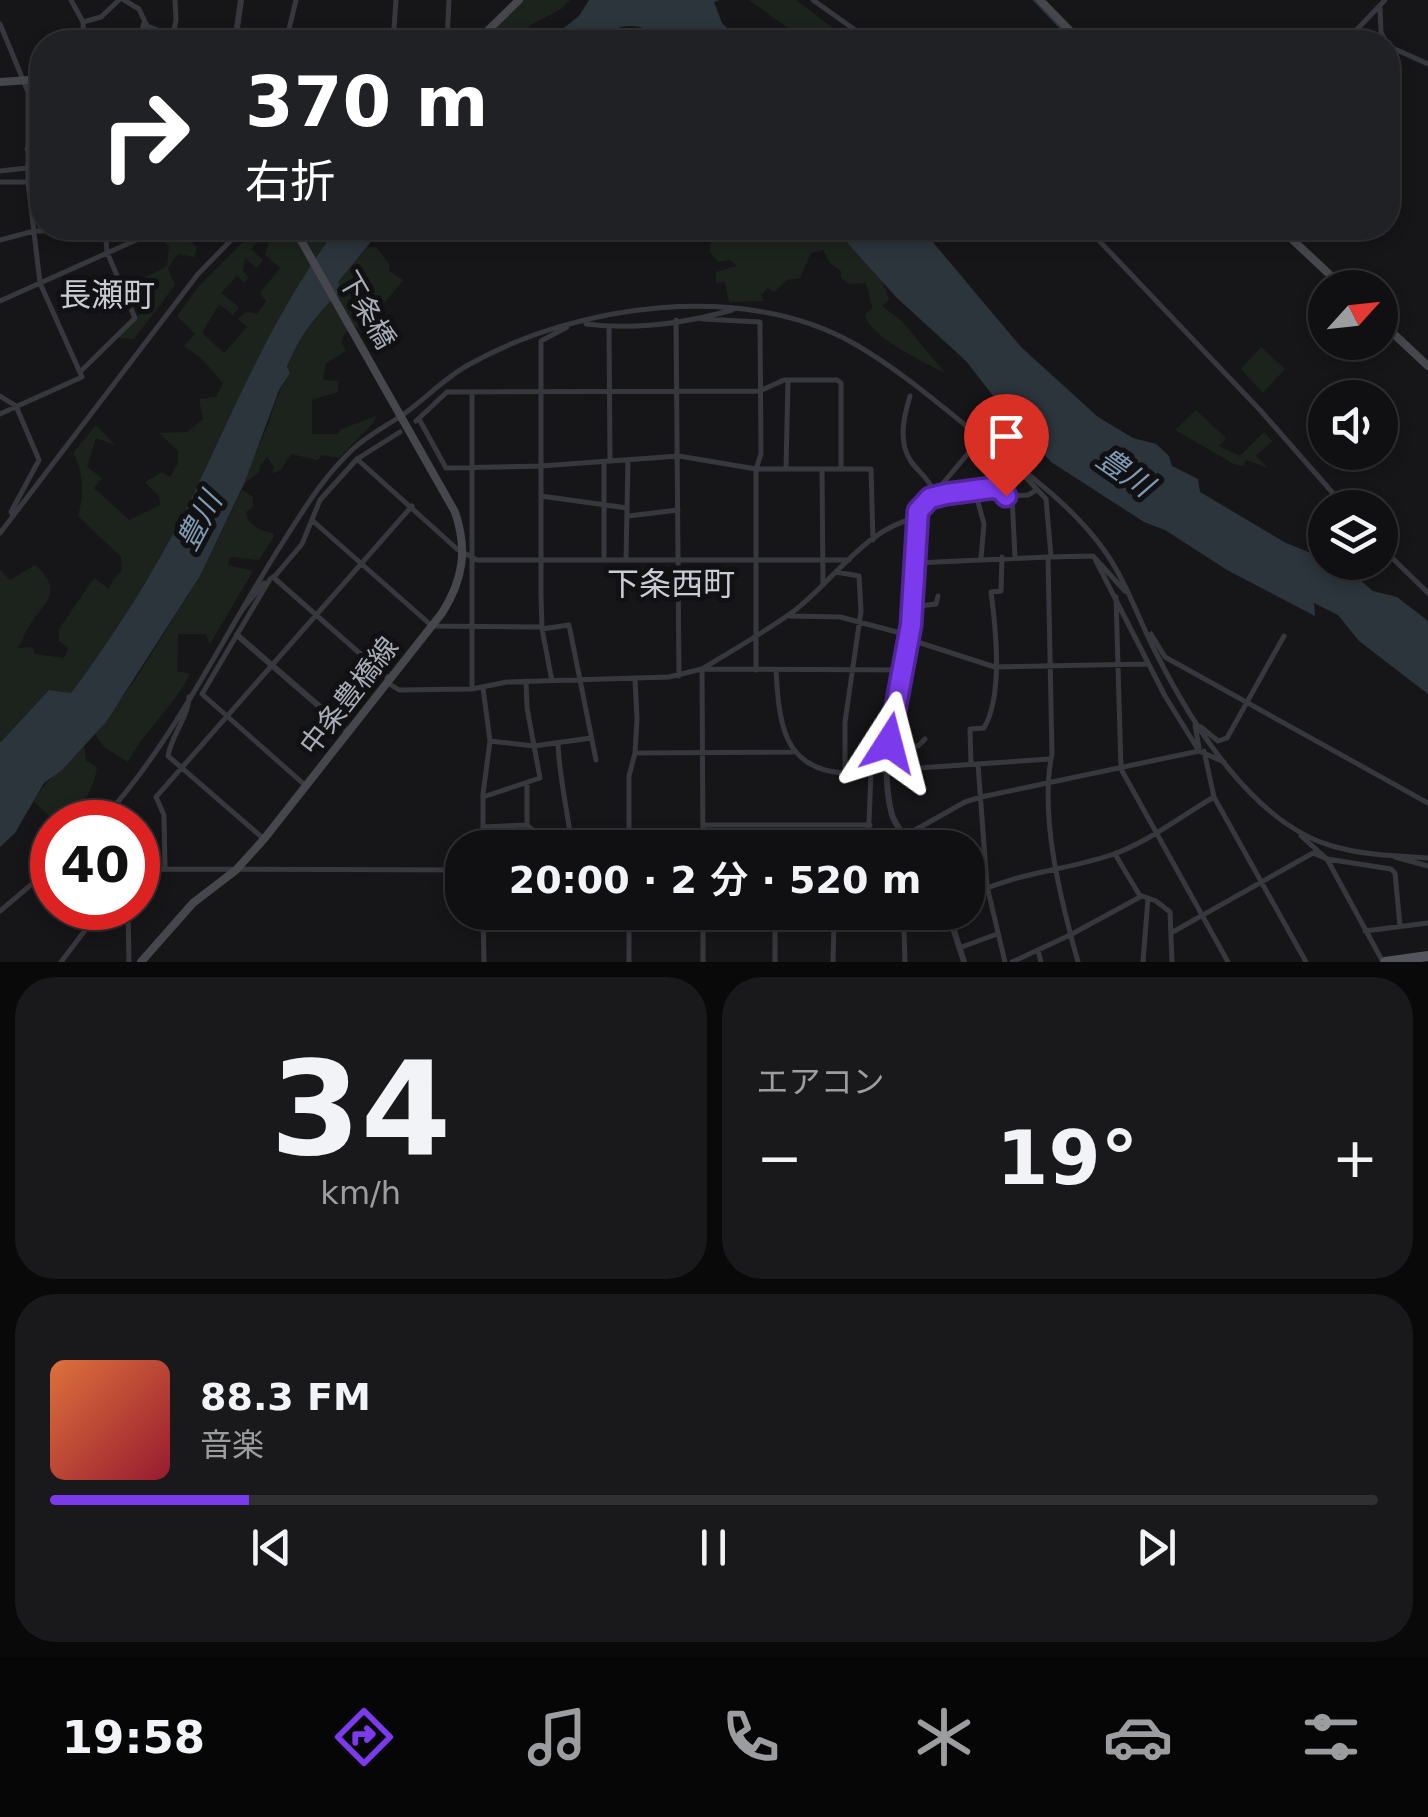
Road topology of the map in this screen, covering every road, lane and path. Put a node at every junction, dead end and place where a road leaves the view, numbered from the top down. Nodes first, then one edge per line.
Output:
1 (70, 0) edge
2 (122, 0) edge
3 (175, 0) edge
4 (241, 0) edge
5 (286, 0) edge
6 (396, 0) edge
7 (449, 0) edge
8 (519, 0) edge
9 (814, 0) edge
10 (1040, 0) edge
11 (1385, 0) edge
12 (296, 1) edge
13 (1379, 6) junction
14 (84, 22) junction
15 (144, 23) junction
16 (0, 24) edge
17 (84, 30) edge
18 (142, 30) edge
19 (160, 30) edge
20 (174, 30) edge
21 (236, 30) edge
22 (289, 30) edge
23 (394, 30) edge
24 (448, 30) edge
25 (488, 30) edge
26 (855, 30) edge
27 (1070, 30) edge
28 (1357, 30) edge
29 (1381, 30) edge
30 (1400, 51) edge
31 (1428, 64) edge
32 (23, 78) junction
33 (30, 78) edge
34 (0, 82) edge
35 (27, 149) junction
36 (30, 149) edge
37 (28, 167) junction
38 (0, 171) edge
39 (0, 182) edge
40 (28, 182) junction
41 (30, 198) edge
42 (30, 232) edge
43 (0, 240) edge
44 (35, 240) edge
45 (106, 240) edge
46 (135, 240) edge
47 (231, 240) edge
48 (301, 240) edge
49 (1098, 240) edge
50 (1293, 240) edge
51 (107, 252) junction
52 (1325, 270) edge
53 (40, 282) junction
54 (0, 301) edge
55 (738, 308) junction
56 (702, 318) junction
57 (676, 320) junction
58 (578, 322) junction
59 (568, 326) junction
60 (609, 326) junction
61 (1398, 338) edge
62 (1428, 366) edge
63 (80, 372) junction
64 (788, 380) junction
65 (540, 391) junction
66 (610, 391) junction
67 (760, 391) junction
68 (472, 392) junction
69 (678, 392) junction
70 (0, 396) edge
71 (910, 396) dead end
72 (985, 404) dead end
73 (16, 406) junction
74 (400, 412) junction
75 (0, 414) edge
76 (400, 432) dead end
77 (981, 438) junction
78 (679, 456) junction
79 (357, 459) junction
80 (628, 460) junction
81 (607, 461) junction
82 (1015, 464) junction
83 (541, 466) junction
84 (472, 467) junction
85 (786, 468) junction
86 (822, 468) junction
87 (756, 469) junction
88 (840, 469) junction
89 (1330, 490) edge
90 (975, 491) junction
91 (1035, 491) junction
92 (932, 495) junction
93 (541, 496) junction
94 (1012, 496) junction
95 (606, 505) junction
96 (412, 506) junction
97 (678, 510) junction
98 (628, 512) junction
99 (13, 516) junction
100 (916, 518) junction
101 (313, 521) junction
102 (0, 533) edge
103 (873, 540) junction
104 (468, 556) junction
105 (1049, 557) junction
106 (1094, 557) junction
107 (756, 558) junction
108 (981, 558) junction
109 (1002, 558) junction
110 (1015, 558) junction
111 (604, 559) junction
112 (626, 559) junction
113 (678, 559) junction
114 (821, 559) junction
115 (540, 560) junction
116 (848, 560) junction
117 (1398, 563) edge
118 (362, 564) junction
119 (916, 564) junction
120 (836, 572) junction
121 (260, 574) junction
122 (272, 578) junction
123 (823, 584) junction
124 (1128, 592) junction
125 (1428, 592) edge
126 (255, 593) junction
127 (938, 596) dead end
128 (1116, 596) junction
129 (912, 607) junction
130 (317, 614) junction
131 (236, 615) junction
132 (786, 616) junction
133 (860, 623) junction
134 (244, 624) junction
135 (1142, 624) junction
136 (432, 626) junction
137 (474, 627) junction
138 (542, 628) junction
139 (237, 635) junction
140 (756, 635) junction
141 (1284, 636) dead end
142 (908, 637) junction
143 (1148, 664) junction
144 (272, 666) junction
145 (995, 666) junction
146 (1050, 666) junction
147 (1117, 666) junction
148 (702, 669) junction
149 (852, 669) junction
150 (756, 670) junction
151 (776, 670) junction
152 (901, 670) junction
153 (679, 676) junction
154 (635, 678) junction
155 (582, 680) junction
156 (526, 681) junction
157 (552, 681) junction
158 (388, 682) junction
159 (483, 688) junction
160 (472, 689) junction
161 (189, 696) junction
162 (1248, 703) junction
163 (227, 716) junction
164 (1196, 725) junction
165 (349, 732) junction
166 (593, 738) junction
167 (925, 740) dead end
168 (490, 741) junction
169 (558, 742) junction
170 (534, 746) junction
171 (1202, 751) junction
172 (793, 752) junction
173 (635, 753) junction
174 (702, 753) junction
175 (1051, 759) junction
176 (596, 760) dead end
177 (1226, 763) junction
178 (975, 764) junction
179 (182, 768) junction
180 (904, 769) junction
181 (1121, 769) junction
182 (888, 770) junction
183 (871, 772) junction
184 (845, 773) junction
185 (527, 784) junction
186 (1046, 784) junction
187 (306, 786) junction
188 (981, 796) junction
189 (483, 797) junction
190 (1214, 798) junction
191 (121, 800) edge
192 (1428, 803) edge
193 (527, 825) junction
194 (703, 825) junction
195 (870, 825) junction
196 (483, 826) junction
197 (483, 830) edge
198 (532, 830) edge
199 (570, 830) edge
200 (629, 830) edge
201 (703, 830) edge
202 (870, 830) edge
203 (901, 830) edge
204 (918, 830) edge
205 (1155, 831) junction
206 (1296, 832) junction
207 (264, 839) junction
208 (1116, 854) junction
209 (1327, 860) junction
210 (1428, 862) edge
211 (160, 869) edge
212 (165, 869) junction
213 (236, 870) junction
214 (445, 870) edge
215 (1057, 870) junction
216 (1260, 883) junction
217 (30, 886) edge
218 (987, 886) junction
219 (1140, 896) junction
220 (1148, 898) junction
221 (0, 911) edge
222 (1203, 916) junction
223 (1428, 922) edge
224 (1400, 926) junction
225 (85, 930) edge
226 (129, 930) edge
227 (484, 930) edge
228 (629, 930) edge
229 (703, 930) edge
230 (775, 930) edge
231 (834, 930) edge
232 (904, 930) edge
233 (954, 930) edge
234 (1365, 931) junction
235 (1171, 933) junction
236 (996, 934) junction
237 (1070, 935) junction
238 (959, 948) junction
239 (1038, 950) junction
240 (1428, 956) edge
241 (60, 962) edge
242 (130, 962) edge
243 (140, 962) edge
244 (484, 962) edge
245 (629, 962) edge
246 (703, 962) edge
247 (774, 962) edge
248 (833, 962) edge
249 (905, 962) edge
250 (964, 962) edge
251 (1009, 962) edge
252 (1041, 962) edge
253 (1078, 962) edge
254 (1143, 962) edge
255 (1172, 962) edge
256 (1228, 962) edge
257 (1306, 962) edge
258 (1384, 962) edge

1 - 14 street
2 - 14 street
2 - 15 street
3 - 20 street
4 - 21 street
5 - 12 street
6 - 23 street
7 - 24 street
8 - 25 main road
9 - 26 street
10 - 27 main road
11 - 13 street
12 - 22 street
13 - 28 street
13 - 29 street
14 - 17 street
15 - 18 street
15 - 19 street
16 - 32 street
30 - 31 street
32 - 33 main road
32 - 34 main road
32 - 35 street
35 - 36 street
35 - 37 street
37 - 38 street
37 - 40 street
39 - 40 street
40 - 41 street
42 - 43 street
44 - 53 street
45 - 51 street
46 - 51 street
47 - 99 street
48 - 74 main road, 下条橋
49 - 89 street
50 - 52 main road
51 - 53 street
51 - 63 street
53 - 54 street
53 - 63 street
55 - 56 street
55 - 58 street
55 - 77 street
56 - 57 street
56 - 67 street
57 - 60 street
57 - 69 street
58 - 59 street
58 - 60 street
59 - 65 street
59 - 74 street
60 - 66 street
61 - 62 main road
63 - 73 street
64 - 67 street
64 - 85 street
64 - 88 street
65 - 66 street
65 - 68 street
65 - 83 street
66 - 69 street
66 - 81 street
67 - 69 street
67 - 87 street
68 - 84 street
68 - 84 street
69 - 78 street
70 - 73 street
71 - 92 street
72 - 82 street
73 - 75 street
73 - 99 street
74 - 104 main road
74 - 121 street
76 - 79 street
77 - 82 street
77 - 92 street
78 - 80 street
78 - 87 street
78 - 97 street
79 - 96 street
79 - 101 street
80 - 81 street
80 - 98 street
81 - 83 street
81 - 95 street
82 - 91 street
82 - 124 street
83 - 84 street
83 - 93 street
84 - 104 street
85 - 86 street
85 - 87 street
86 - 88 street
86 - 114 street
87 - 107 street
88 - 103 street
90 - 92 street
90 - 94 street
90 - 108 street
91 - 94 street
91 - 105 street
92 - 100 street
93 - 95 street
93 - 115 street
94 - 110 street
95 - 98 street
95 - 111 street
96 - 104 street
96 - 118 street
97 - 98 street
97 - 113 street
98 - 112 street
99 - 102 street
100 - 103 street
100 - 119 street
101 - 118 street
101 - 122 street
103 - 116 street
104 - 115 street
104 - 136 main road, 中条豊橋線
104 - 137 street
105 - 106 street
105 - 110 street
105 - 146 street
106 - 124 street
106 - 128 street
107 - 113 street
107 - 114 street
107 - 140 street
108 - 109 street
108 - 119 street
109 - 110 street
109 - 145 street
111 - 112 street
111 - 115 street
112 - 113 street
113 - 153 street
114 - 116 street
114 - 123 street
115 - 138 street
116 - 120 street
117 - 125 street
118 - 130 street
118 - 136 street
119 - 129 street
120 - 123 street
120 - 133 street
121 - 126 street
121 - 131 street
122 - 126 street
122 - 130 street
122 - 134 street
123 - 132 street
124 - 135 street
126 - 131 street
126 - 134 street
127 - 129 street
128 - 143 street
128 - 147 street
129 - 142 street
130 - 144 street
130 - 158 street
131 - 161 street
132 - 133 street
132 - 140 street
133 - 142 street
133 - 149 street
134 - 139 street
135 - 162 street
135 - 164 street
136 - 137 street
136 - 158 main road, 中条豊橋線
137 - 138 street
137 - 160 street
138 - 155 street
138 - 157 street
139 - 144 street
139 - 163 street
140 - 148 street
140 - 150 street
141 - 162 street
142 - 145 street
142 - 152 street
143 - 147 street
143 - 171 street
144 - 163 street
144 - 165 street
145 - 146 street
145 - 178 street
146 - 147 street
146 - 175 street
147 - 181 street
148 - 150 street
148 - 153 street
148 - 174 street
149 - 151 street
149 - 152 street
149 - 184 street
150 - 151 street
151 - 172 street
152 - 182 street
153 - 154 street
154 - 155 street
154 - 173 street
155 - 157 street
155 - 166 street
156 - 157 street
156 - 159 street
156 - 170 street
158 - 160 street
158 - 165 main road, 中条豊橋線
159 - 160 street
159 - 168 street
161 - 179 street
161 - 191 street
162 - 164 street
162 - 192 street
163 - 179 street
163 - 187 street
164 - 171 street
164 - 177 street
165 - 187 main road, 中条豊橋線
166 - 169 street
166 - 176 street
167 - 180 street
168 - 170 street
168 - 189 street
169 - 170 street
169 - 199 street
170 - 185 street
171 - 177 street
171 - 181 street
171 - 190 street
172 - 174 street
172 - 184 street
173 - 174 street
173 - 200 street
174 - 194 street
175 - 178 street
175 - 186 street
177 - 206 street
178 - 180 street
178 - 188 street
179 - 207 street
179 - 212 street
180 - 182 street
181 - 186 street
181 - 205 street
182 - 183 street
182 - 203 street
183 - 184 street
183 - 195 street
185 - 189 street
185 - 193 street
186 - 188 street
186 - 215 street
187 - 207 main road, 中条豊橋線
188 - 204 street
188 - 218 street
189 - 196 street
190 - 205 street
190 - 216 street
193 - 196 street
193 - 198 street
194 - 195 street
194 - 201 street
195 - 202 street
196 - 197 street
205 - 208 street
205 - 222 street
206 - 209 street
206 - 210 street
207 - 213 main road, 中条豊橋線
208 - 215 street
208 - 219 street
209 - 216 street
209 - 224 street
209 - 234 street
211 - 212 street
212 - 213 street
213 - 214 street
213 - 243 main road, 中条豊橋線
215 - 218 street
215 - 237 street
216 - 222 street
216 - 257 street
217 - 221 street
218 - 236 street
219 - 220 street
219 - 237 street
220 - 235 street
220 - 254 street
222 - 235 street
222 - 256 street
223 - 224 street
224 - 234 street
225 - 241 street
226 - 242 street
227 - 244 street
228 - 245 street
229 - 246 street
230 - 247 street
231 - 248 street
232 - 249 street
233 - 238 street
234 - 258 street
235 - 255 street
236 - 238 street
236 - 251 street
237 - 239 street
237 - 253 street
238 - 250 street
239 - 251 street
239 - 252 street
240 - 258 main road

